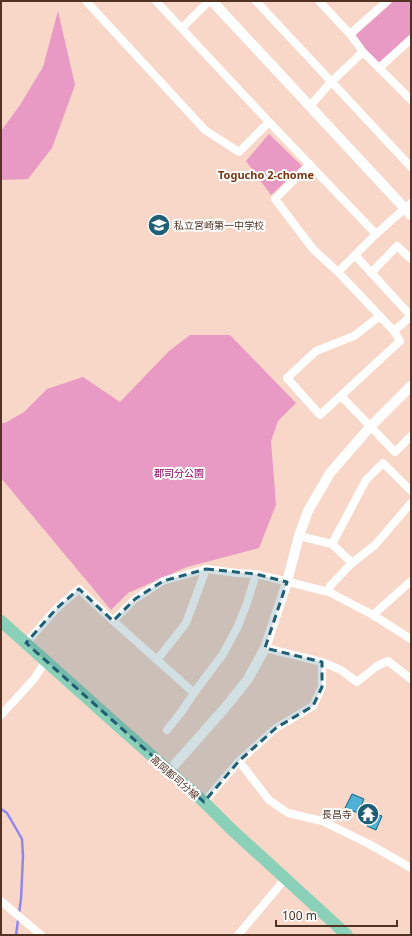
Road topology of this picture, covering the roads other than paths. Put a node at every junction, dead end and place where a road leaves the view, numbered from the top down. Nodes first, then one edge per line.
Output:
1 (86, 1) edge
2 (156, 1) edge
3 (211, 1) edge
4 (256, 1) edge
5 (320, 1) edge
6 (387, 1) edge
7 (182, 28) junction
8 (350, 34) junction
9 (411, 39) edge
10 (363, 52) junction
11 (379, 68) junction
12 (331, 82) junction
13 (411, 100) edge
14 (310, 106) junction
15 (269, 122) junction
16 (310, 164) junction
17 (411, 168) edge
18 (409, 208) edge
19 (376, 234) junction
20 (355, 255) junction
21 (411, 259) edge
22 (338, 272) junction
23 (371, 273) junction
24 (380, 316) junction
25 (411, 316) edge
26 (394, 331) junction
27 (411, 386) edge
28 (341, 396) junction
29 (370, 427) junction
30 (411, 436) edge
31 (411, 491) edge
32 (411, 503) edge
33 (299, 536) junction
34 (332, 544) junction
35 (352, 563) junction
36 (206, 569) junction
37 (256, 574) junction
38 (411, 581) edge
39 (287, 582) junction
40 (329, 592) junction
41 (373, 615) junction
42 (1, 621) edge
43 (113, 621) junction
44 (411, 640) edge
45 (26, 643) junction
46 (265, 648) junction
47 (157, 660) junction
48 (46, 661) junction
49 (322, 662) junction
50 (411, 679) edge
51 (194, 693) junction
52 (1, 715) edge
53 (167, 730) dead end
54 (239, 761) junction
55 (169, 771) junction
56 (204, 802) junction
57 (411, 868) edge
58 (285, 879) junction
59 (1, 901) edge
60 (41, 935) edge
61 (238, 935) edge
62 (347, 935) edge

1 - 15 street
2 - 7 street
3 - 7 street
3 - 14 street
4 - 12 street
5 - 8 street
6 - 8 street
7 - 15 street
8 - 10 street
9 - 11 street
10 - 11 street
10 - 12 street
11 - 13 street
12 - 14 street
12 - 17 street
14 - 18 street
15 - 16 street
16 - 19 street
16 - 22 street
18 - 19 street
19 - 20 street
20 - 22 street
20 - 23 street
21 - 23 street
22 - 24 street
23 - 25 street
24 - 26 street
24 - 28 street
25 - 26 street
26 - 28 street
27 - 29 street
28 - 29 street
29 - 30 street
29 - 33 street
31 - 34 street
32 - 35 street
33 - 34 street
33 - 39 street
34 - 35 street
35 - 40 street
36 - 37 street
36 - 43 street
36 - 47 street
37 - 39 street
37 - 51 street
38 - 41 street
39 - 40 street
39 - 46 street
40 - 41 street
41 - 44 street
42 - 45 main road, 高岡都司分線
43 - 45 street
43 - 47 street
45 - 48 main road, 高岡都司分線
46 - 49 street
46 - 55 street
47 - 51 street
48 - 52 street
48 - 55 main road, 高岡都司分線
49 - 50 street
49 - 54 street
51 - 53 street
54 - 56 street
54 - 57 street
55 - 56 main road, 高岡都司分線
56 - 58 main road, 高岡都司分線
58 - 61 street
58 - 62 main road, 高岡都司分線
59 - 60 street

